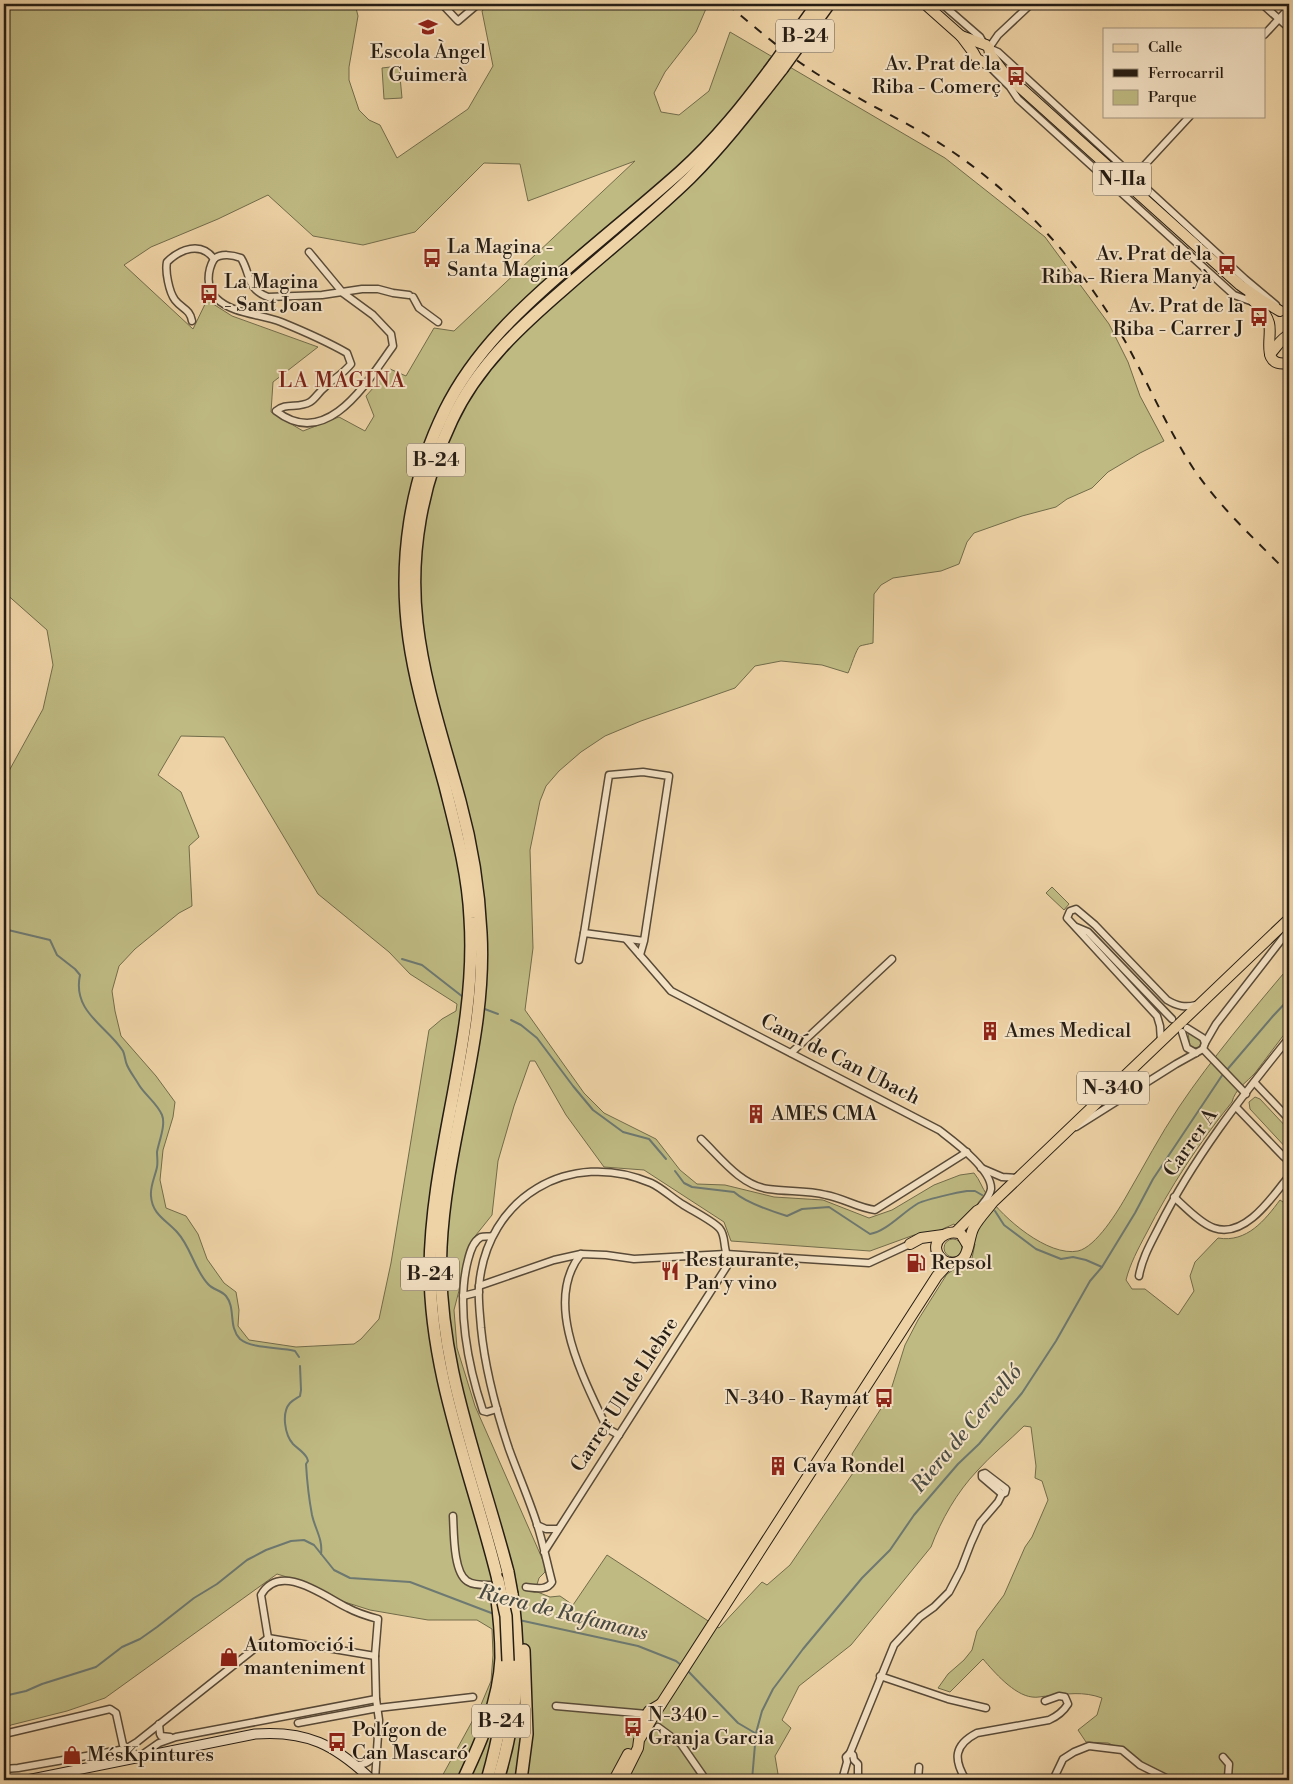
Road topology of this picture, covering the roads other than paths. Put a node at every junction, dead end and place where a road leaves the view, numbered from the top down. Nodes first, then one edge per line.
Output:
1 (442, 4) edge
2 (478, 4) edge
3 (817, 4) edge
4 (828, 4) edge
5 (925, 4) edge
6 (942, 4) edge
7 (1031, 4) edge
8 (1262, 4) edge
9 (1289, 8) edge
10 (1279, 19) junction
11 (1289, 28) edge
12 (1266, 33) edge
13 (983, 48) junction
14 (985, 63) junction
15 (778, 67) junction
16 (1004, 73) junction
17 (1188, 118) edge
18 (1129, 173) junction
19 (309, 252) dead end
20 (214, 259) junction
21 (1240, 285) junction
22 (343, 293) junction
23 (1254, 302) junction
24 (1286, 311) edge
25 (192, 321) dead end
26 (438, 322) dead end
27 (1269, 326) junction
28 (1285, 339) edge
29 (1270, 354) junction
30 (1289, 363) edge
31 (1084, 917) junction
32 (1289, 919) edge
33 (1074, 926) junction
34 (1289, 930) edge
35 (584, 933) junction
36 (626, 939) junction
37 (644, 941) junction
38 (640, 954) junction
39 (892, 959) dead end
40 (579, 960) dead end
41 (1200, 1005) junction
42 (1289, 1038) edge
43 (1161, 1042) junction
44 (1204, 1046) junction
45 (791, 1053) junction
46 (1196, 1053) junction
47 (1255, 1083) junction
48 (1244, 1092) junction
49 (1236, 1107) junction
50 (1289, 1119) edge
51 (1064, 1135) junction
52 (701, 1138) dead end
53 (967, 1152) junction
54 (1289, 1160) edge
55 (981, 1168) junction
56 (1289, 1176) edge
57 (1019, 1178) junction
58 (1174, 1197) junction
59 (994, 1198) junction
60 (969, 1225) junction
61 (956, 1232) junction
62 (943, 1235) junction
63 (492, 1236) junction
64 (910, 1244) junction
65 (967, 1244) junction
66 (581, 1254) junction
67 (726, 1254) junction
68 (942, 1258) junction
69 (1139, 1276) dead end
70 (479, 1289) junction
71 (463, 1296) junction
72 (497, 1409) junction
73 (619, 1435) junction
74 (1002, 1494) dead end
75 (453, 1516) dead end
76 (537, 1525) junction
77 (558, 1529) junction
78 (544, 1552) junction
79 (499, 1580) junction
80 (526, 1587) dead end
81 (268, 1638) junction
82 (375, 1656) junction
83 (513, 1663) junction
84 (880, 1676) junction
85 (473, 1697) dead end
86 (376, 1700) junction
87 (1045, 1702) dead end
88 (556, 1706) dead end
89 (658, 1707) junction
90 (378, 1708) junction
91 (986, 1708) dead end
92 (298, 1723) dead end
93 (159, 1724) junction
94 (658, 1727) dead end
95 (4, 1734) edge
96 (176, 1737) junction
97 (637, 1744) junction
98 (126, 1749) junction
99 (376, 1750) junction
100 (139, 1757) junction
101 (1223, 1757) dead end
102 (850, 1761) junction
103 (356, 1765) junction
104 (98, 1766) junction
105 (919, 1767) dead end
106 (4, 1768) edge
107 (27, 1780) edge
108 (373, 1780) edge
109 (463, 1780) edge
110 (487, 1780) edge
111 (498, 1780) edge
112 (521, 1780) edge
113 (614, 1780) edge
114 (622, 1780) edge
115 (706, 1780) edge
116 (842, 1780) edge
117 (858, 1780) edge
118 (918, 1780) edge
119 (966, 1780) edge
120 (1054, 1780) edge
121 (1170, 1780) edge
122 (1221, 1780) edge

1 - 2 street
3 - 15 highway, B-24, bridge
4 - 15 highway, B-24, bridge
5 - 13 main road, N-IIa
6 - 13 street
7 - 13 street
8 - 10 street
9 - 10 street
10 - 11 street
10 - 12 street
13 - 14 main road, N-IIa
13 - 16 main road, N-IIa
13 - 18 street
14 - 16 main road, N-IIa
14 - 23 street
15 - 79 highway, B-24
16 - 21 main road, N-IIa
17 - 18 street
18 - 24 street
19 - 22 street
20 - 22 street
20 - 22 street
20 - 25 street
21 - 23 main road, N-IIa
21 - 24 main road, N-IIa
22 - 26 street
23 - 27 main road, N-IIa
24 - 27 main road
27 - 28 main road, N-IIa
27 - 29 main road
28 - 29 main road
28 - 30 main road
29 - 30 main road
31 - 33 street
31 - 33 street
31 - 41 street
32 - 41 main road, N-340
33 - 43 street
34 - 44 street
35 - 36 street
35 - 37 street
35 - 40 street
36 - 37 street
36 - 38 street, Camí de Can Ubach
37 - 38 street
38 - 45 street, Camí de Can Ubach
39 - 45 street
41 - 43 main road, N-340
42 - 47 street, Carrer A
43 - 51 main road, N-340
44 - 46 street
44 - 46 street
44 - 48 street
45 - 53 street, Camí de Can Ubach
46 - 51 street
47 - 48 street, Carrer A
47 - 50 street
48 - 49 street, Carrer A
49 - 54 street
49 - 58 street, Carrer A
51 - 57 main road, N-340
52 - 53 street
53 - 55 street, Camí de Can Ubach
55 - 57 street, Camí de Can Ubach
55 - 59 street, Camí de Can Ubach
56 - 58 street
57 - 59 main road, N-340
58 - 69 street, Carrer A
59 - 60 main road, N-340
59 - 60 main road, N-340
60 - 61 main road, N-340
60 - 65 main road, N-340
61 - 62 main road
61 - 65 main road
62 - 64 main road
62 - 68 main road, N-340
63 - 67 street
63 - 70 street
63 - 71 street
64 - 67 street
64 - 68 main road
65 - 68 main road, N-340
66 - 67 street
66 - 70 street
66 - 73 street
67 - 73 street, Carrer Ull de Llebre
68 - 89 main road, N-340
70 - 71 street
70 - 72 street
71 - 72 street
72 - 76 street
73 - 77 street, Carrer Ull de Llebre
74 - 84 street
75 - 79 street
76 - 77 street
76 - 78 street
77 - 78 street, Carrer Ull de Llebre
78 - 80 street
79 - 83 highway, B-24, bridge
79 - 83 highway, B-24, bridge
81 - 82 street
81 - 82 street
81 - 93 street
82 - 86 street
83 - 109 highway
83 - 110 highway, B-24
83 - 111 highway, B-24
83 - 112 highway
84 - 91 street
84 - 102 street
85 - 90 street
86 - 90 street
86 - 96 street
87 - 119 street
88 - 89 street
89 - 97 main road
90 - 92 street
90 - 99 street
93 - 96 street
93 - 98 street
94 - 115 street
95 - 98 street
96 - 100 street
97 - 113 main road
97 - 114 main road
98 - 100 street
98 - 104 street
98 - 106 street
99 - 103 street
99 - 108 street
100 - 103 main road
100 - 104 main road
101 - 122 street
102 - 116 street
102 - 117 street
103 - 108 main road
104 - 107 main road
105 - 118 street
120 - 121 street

